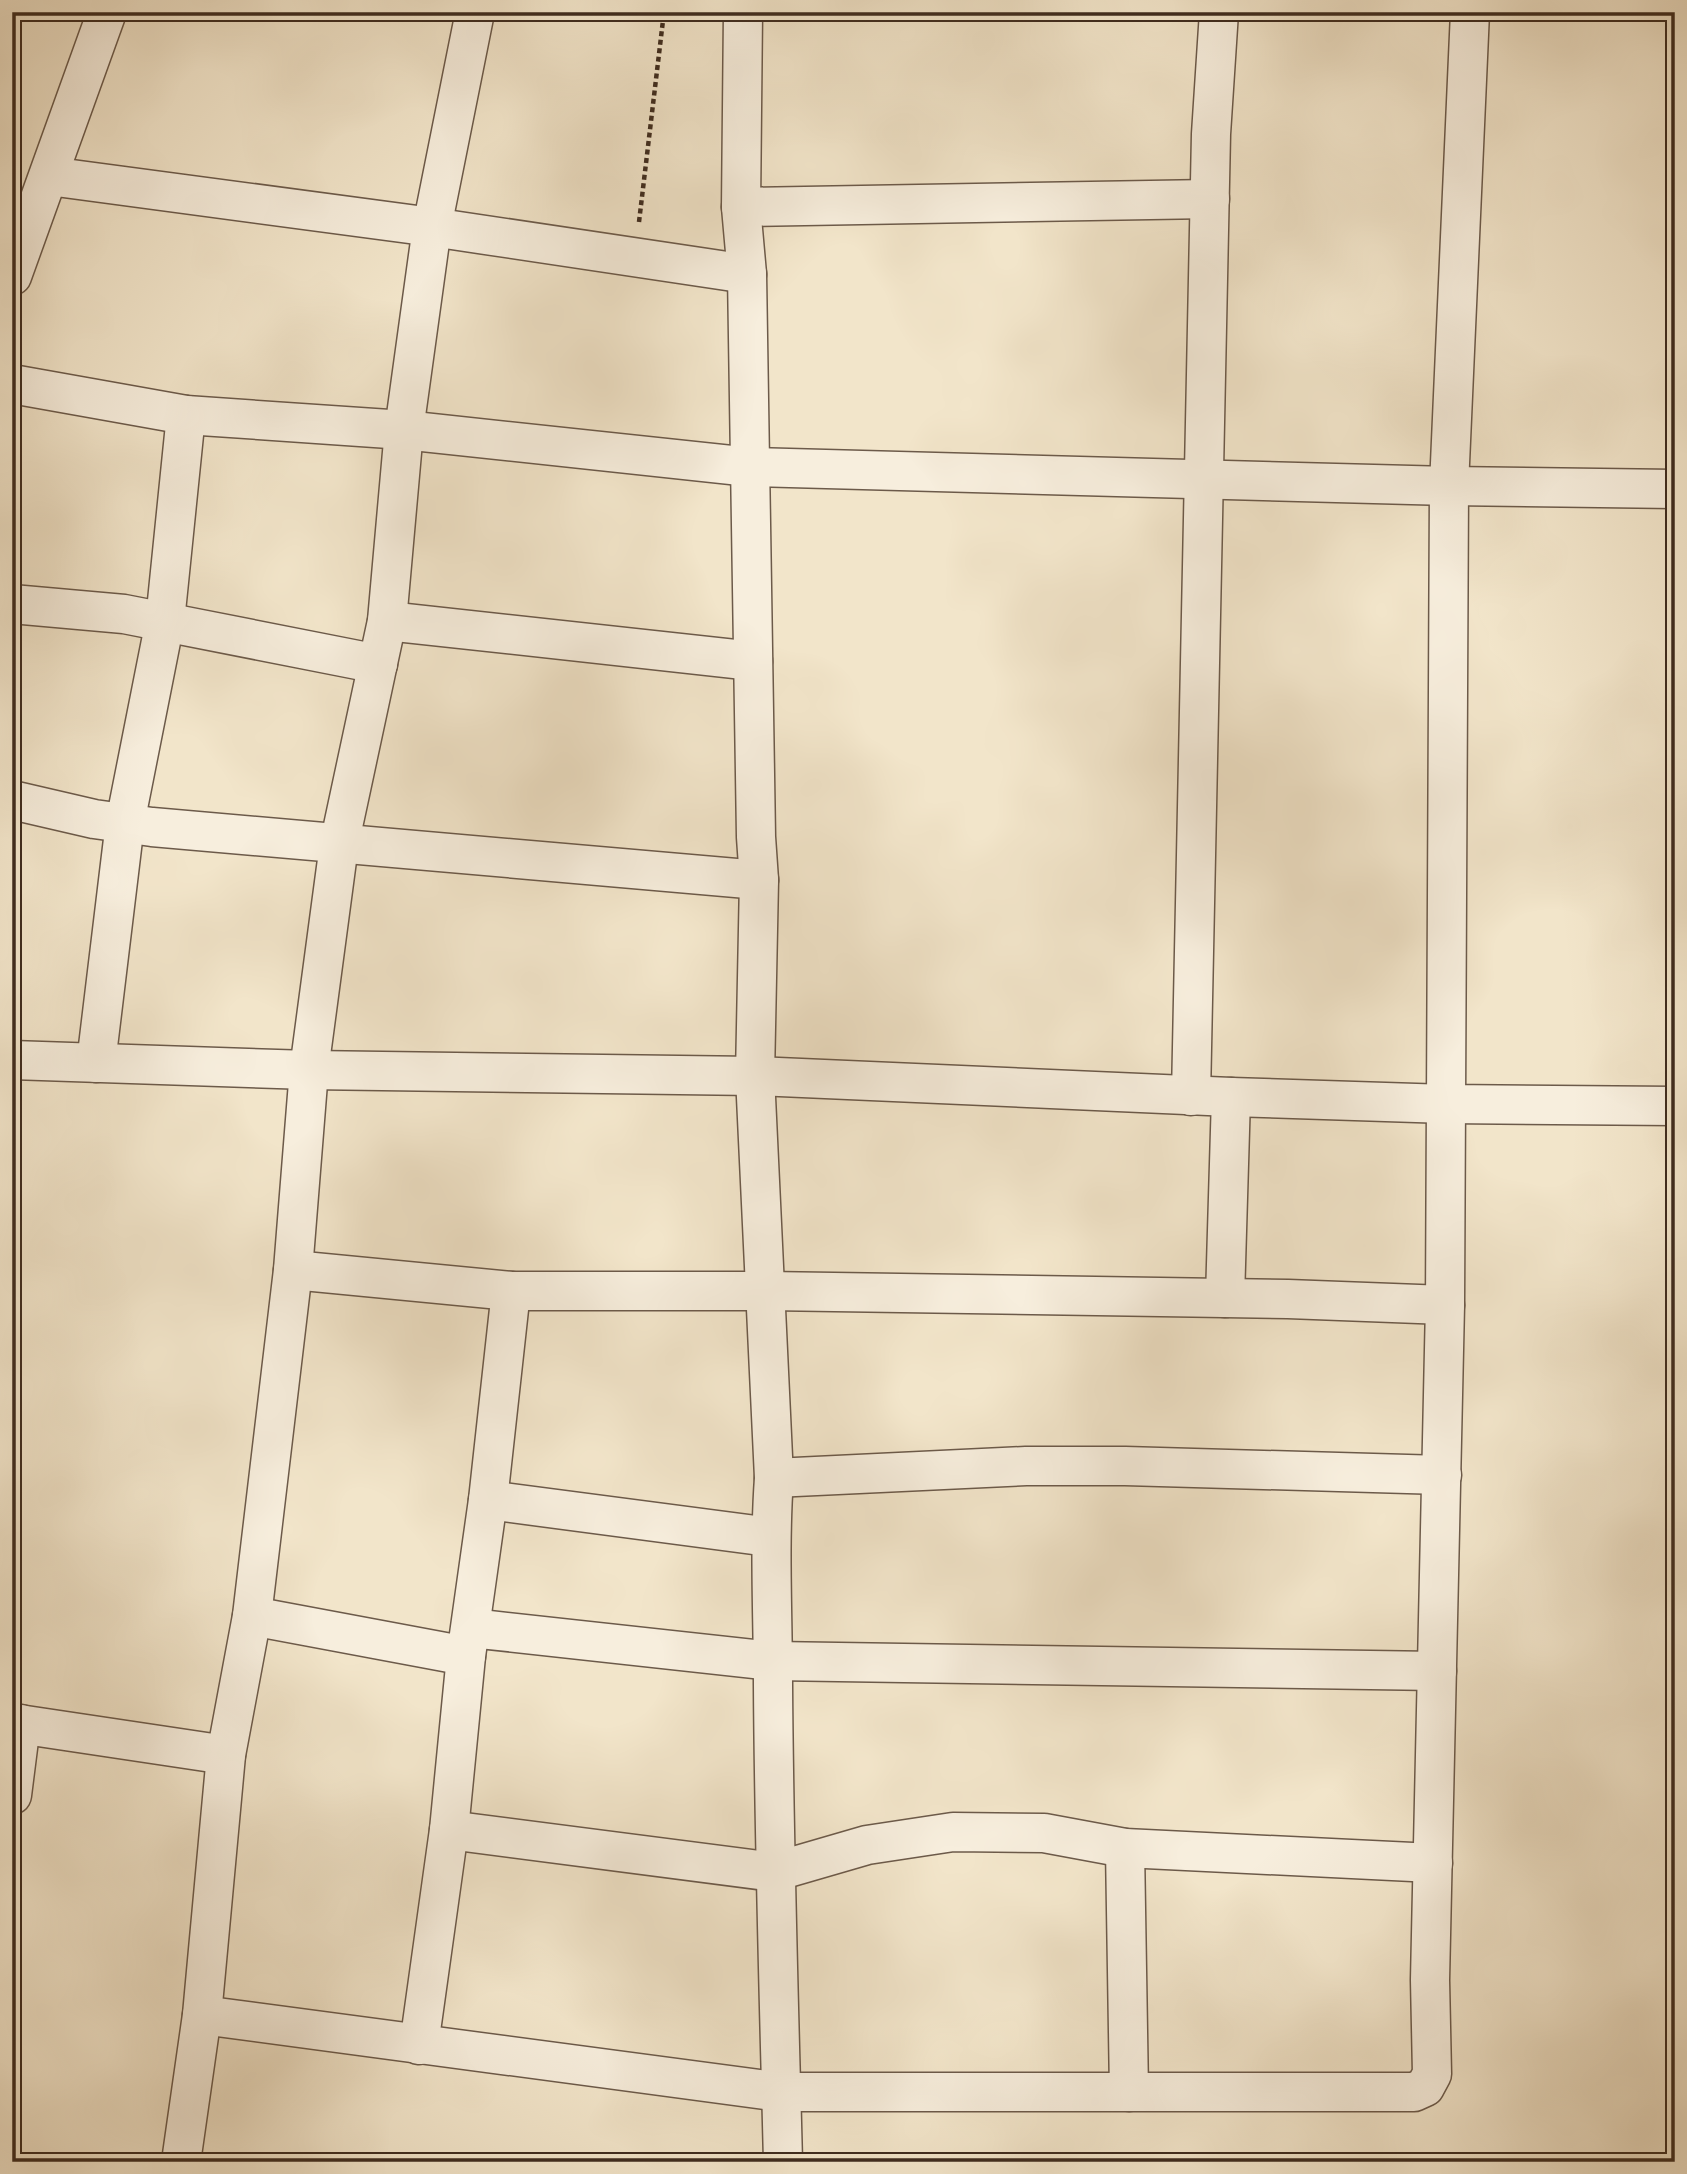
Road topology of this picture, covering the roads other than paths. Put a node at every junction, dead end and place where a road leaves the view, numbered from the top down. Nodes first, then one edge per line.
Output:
1 (107, 12) edge
2 (475, 12) edge
3 (743, 12) edge
4 (1219, 12) edge
5 (1470, 12) edge
6 (49, 176) junction
7 (1210, 199) junction
8 (741, 207) junction
9 (432, 227) junction
10 (16, 256) edge
11 (747, 274) junction
12 (12, 384) edge
13 (186, 415) junction
14 (404, 430) junction
15 (750, 467) junction
16 (1204, 477) junction
17 (1449, 486) junction
18 (1675, 489) edge
19 (12, 604) edge
20 (165, 621) junction
21 (387, 621) junction
22 (753, 661) junction
23 (378, 664) junction
24 (12, 800) edge
25 (125, 823) junction
26 (339, 845) junction
27 (759, 880) junction
28 (12, 1060) edge
29 (96, 1063) junction
30 (309, 1070) junction
31 (755, 1076) junction
32 (1191, 1096) junction
33 (1231, 1097) junction
34 (1447, 1104) junction
35 (1675, 1106) edge
36 (293, 1270) junction
37 (767, 1291) junction
38 (511, 1292) junction
39 (1224, 1298) junction
40 (1445, 1305) junction
41 (1442, 1475) junction
42 (774, 1478) junction
43 (488, 1500) junction
44 (770, 1537) junction
45 (251, 1616) junction
46 (469, 1642) junction
47 (773, 1661) junction
48 (1437, 1671) junction
49 (17, 1724) edge
50 (226, 1755) junction
51 (12, 1795) edge
52 (449, 1830) junction
53 (1125, 1848) junction
54 (1433, 1863) junction
55 (774, 1872) junction
56 (202, 2015) junction
57 (419, 2045) junction
58 (781, 2092) junction
59 (1129, 2092) junction
60 (181, 2162) edge
61 (783, 2162) edge

1 - 6 street
2 - 9 street
3 - 8 street
4 - 7 street
5 - 17 street
6 - 9 street
6 - 10 street
7 - 8 street
7 - 16 street
8 - 11 street
9 - 11 street
9 - 14 street
11 - 15 street
12 - 13 street
13 - 14 street
13 - 20 street
14 - 15 street
14 - 21 street
15 - 16 street
15 - 22 street
16 - 17 street
16 - 32 street
17 - 18 street
17 - 34 street
19 - 20 street
20 - 23 street
20 - 25 street
21 - 22 street
21 - 23 street
22 - 27 street
23 - 26 street
24 - 25 street
25 - 26 street
25 - 29 street
26 - 27 street
26 - 30 street
27 - 31 street
28 - 29 street
29 - 30 street
30 - 31 street
30 - 36 street
31 - 32 street
31 - 37 street
32 - 33 street
33 - 34 street
33 - 39 street
34 - 35 street
34 - 40 street
36 - 38 street
36 - 45 street
37 - 38 street
37 - 39 street
37 - 42 street
38 - 43 street
39 - 40 street
40 - 41 street
41 - 42 street
41 - 48 street
42 - 44 street
43 - 44 street
43 - 46 street
44 - 47 street
45 - 46 street
45 - 50 street
46 - 47 street
46 - 52 street
47 - 48 street
47 - 55 street
48 - 54 street
49 - 50 street
49 - 51 street
50 - 56 street
52 - 55 street
52 - 57 street
53 - 54 street
53 - 55 street
53 - 59 street
54 - 59 street
55 - 58 street
56 - 57 street
56 - 60 street
57 - 58 street
58 - 59 street
58 - 61 street

